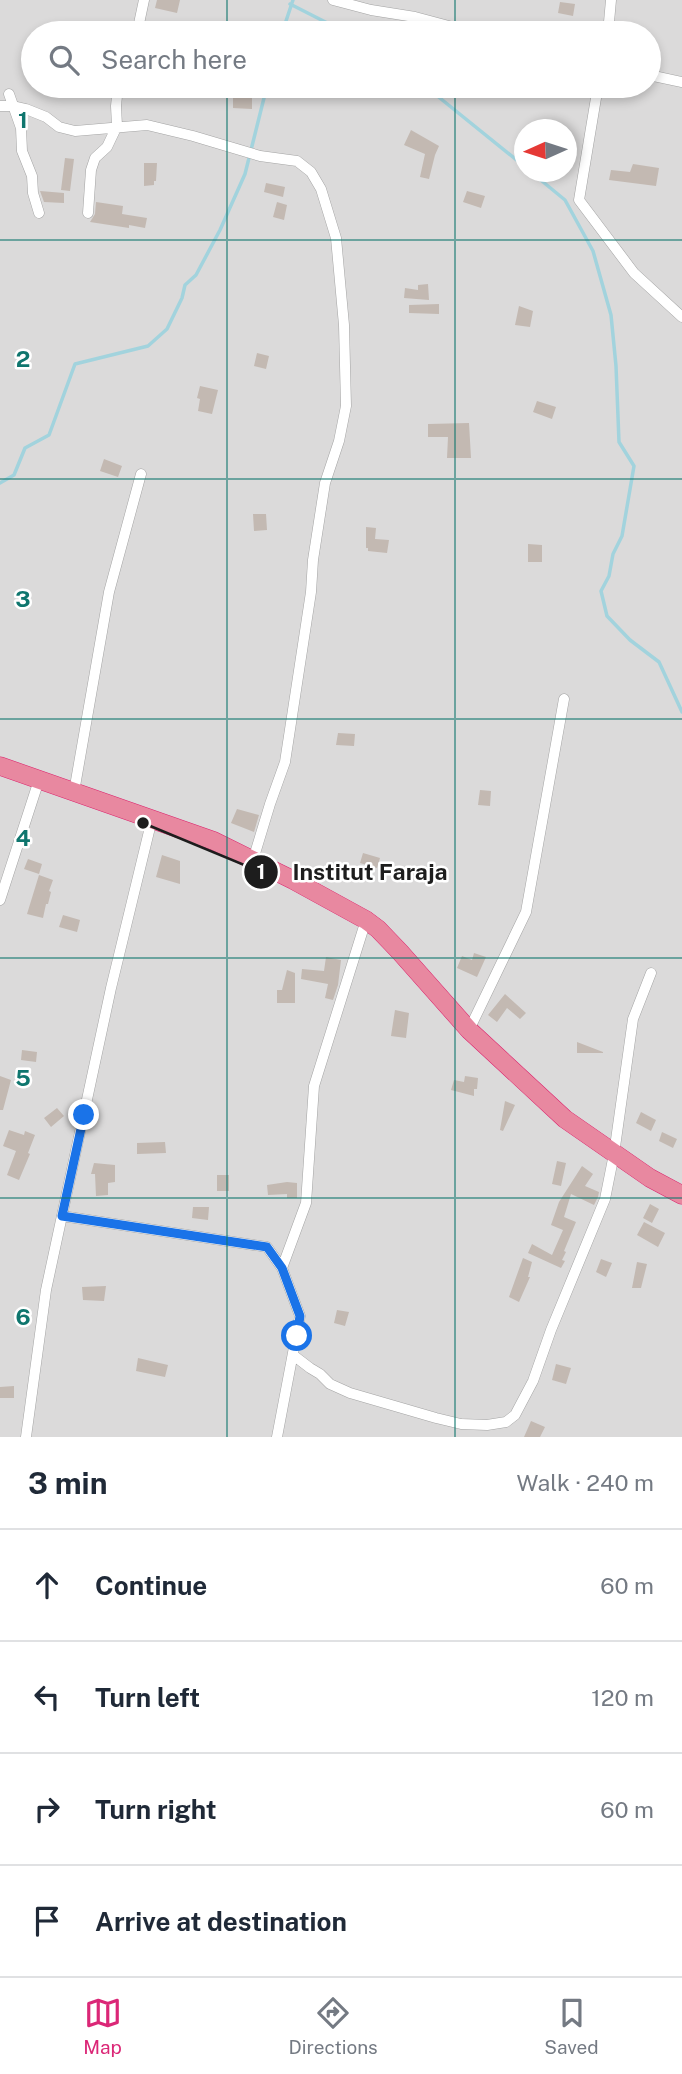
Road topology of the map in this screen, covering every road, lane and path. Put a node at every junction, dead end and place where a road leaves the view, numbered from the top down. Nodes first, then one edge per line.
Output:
1 (144, 0) edge
2 (333, 0) edge
3 (611, 0) edge
4 (140, 21) edge
5 (430, 21) edge
6 (609, 21) edge
7 (661, 78) edge
8 (682, 82) edge
9 (9, 94) dead end
10 (117, 98) edge
11 (596, 98) edge
12 (0, 106) edge
13 (13, 106) junction
14 (117, 127) junction
15 (39, 212) dead end
16 (88, 213) dead end
17 (682, 317) edge
18 (141, 474) dead end
19 (564, 699) dead end
20 (0, 766) edge
21 (39, 780) junction
22 (74, 792) junction
23 (152, 819) junction
24 (253, 860) junction
25 (0, 900) edge
26 (366, 920) junction
27 (651, 973) dead end
28 (469, 1030) junction
29 (614, 1154) junction
30 (682, 1195) edge
31 (62, 1216) junction
32 (282, 1268) junction
33 (293, 1355) junction
34 (26, 1437) edge
35 (277, 1437) edge

1 - 4 street
2 - 5 street
3 - 6 street
7 - 8 street
9 - 13 street
10 - 14 street
11 - 17 street
12 - 13 street
13 - 14 street
13 - 15 street
14 - 16 street
14 - 24 street
18 - 22 street
19 - 28 street
20 - 21 highway
21 - 22 highway
21 - 25 street
22 - 23 highway
23 - 24 highway
23 - 31 street
24 - 26 highway
26 - 28 highway
26 - 32 street
27 - 29 street
28 - 29 highway
29 - 30 highway
29 - 33 street
31 - 32 street
31 - 34 street
32 - 33 street
33 - 35 street

